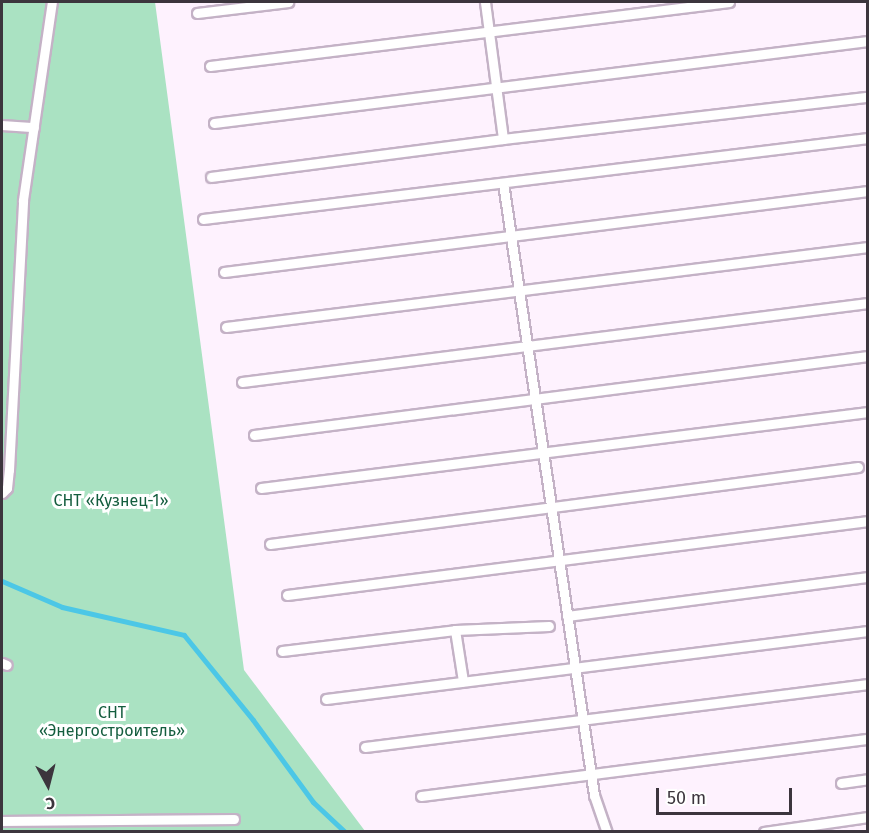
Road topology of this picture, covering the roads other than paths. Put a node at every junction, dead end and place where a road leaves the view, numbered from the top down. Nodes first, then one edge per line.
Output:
1 (52, 2) edge
2 (288, 2) edge
3 (485, 2) edge
4 (729, 2) edge
5 (197, 13) dead end
6 (489, 32) junction
7 (867, 41) edge
8 (210, 66) dead end
9 (497, 88) junction
10 (867, 97) edge
11 (214, 123) dead end
12 (2, 125) edge
13 (34, 127) junction
14 (867, 138) edge
15 (504, 139) junction
16 (211, 177) dead end
17 (503, 183) junction
18 (867, 191) edge
19 (203, 219) dead end
20 (511, 236) junction
21 (867, 248) edge
22 (224, 272) dead end
23 (519, 291) junction
24 (867, 303) edge
25 (226, 327) dead end
26 (527, 345) junction
27 (867, 356) edge
28 (242, 382) dead end
29 (535, 398) junction
30 (867, 411) edge
31 (254, 435) dead end
32 (543, 451) junction
33 (858, 467) dead end
34 (261, 489) dead end
35 (2, 493) edge
36 (551, 506) junction
37 (867, 521) edge
38 (270, 544) dead end
39 (559, 560) junction
40 (867, 577) edge
41 (287, 595) dead end
42 (567, 616) junction
43 (549, 626) dead end
44 (455, 630) junction
45 (867, 631) edge
46 (282, 651) dead end
47 (574, 667) junction
48 (462, 681) junction
49 (867, 684) edge
50 (326, 699) dead end
51 (582, 719) junction
52 (867, 739) edge
53 (365, 747) dead end
54 (590, 774) junction
55 (867, 779) edge
56 (840, 783) dead end
57 (420, 796) dead end
58 (867, 817) edge
59 (234, 819) dead end
60 (2, 821) edge
61 (607, 831) edge
62 (764, 831) edge

1 - 13 lane
2 - 5 lane
3 - 6 lane
4 - 6 lane
6 - 8 lane
6 - 9 lane
7 - 9 lane
9 - 11 lane
9 - 15 lane
10 - 15 lane
12 - 13 lane
13 - 35 lane
14 - 17 lane
15 - 16 lane
17 - 19 lane
17 - 20 lane
18 - 20 lane
20 - 22 lane
20 - 23 lane
21 - 23 lane
23 - 25 lane
23 - 26 lane
24 - 26 lane
26 - 28 lane
26 - 29 lane
27 - 29 lane
29 - 31 lane
29 - 32 lane
30 - 32 lane
32 - 34 lane
32 - 36 lane
33 - 36 lane
36 - 38 lane
36 - 39 lane
37 - 39 lane
39 - 41 lane
39 - 42 lane
40 - 42 lane
42 - 47 lane
43 - 44 lane
44 - 46 lane
44 - 48 lane
45 - 47 lane
47 - 48 lane
47 - 51 lane
48 - 50 lane
49 - 51 lane
51 - 53 lane
51 - 54 lane
52 - 54 lane
54 - 57 lane
54 - 61 lane
55 - 56 lane
58 - 62 lane
59 - 60 lane

